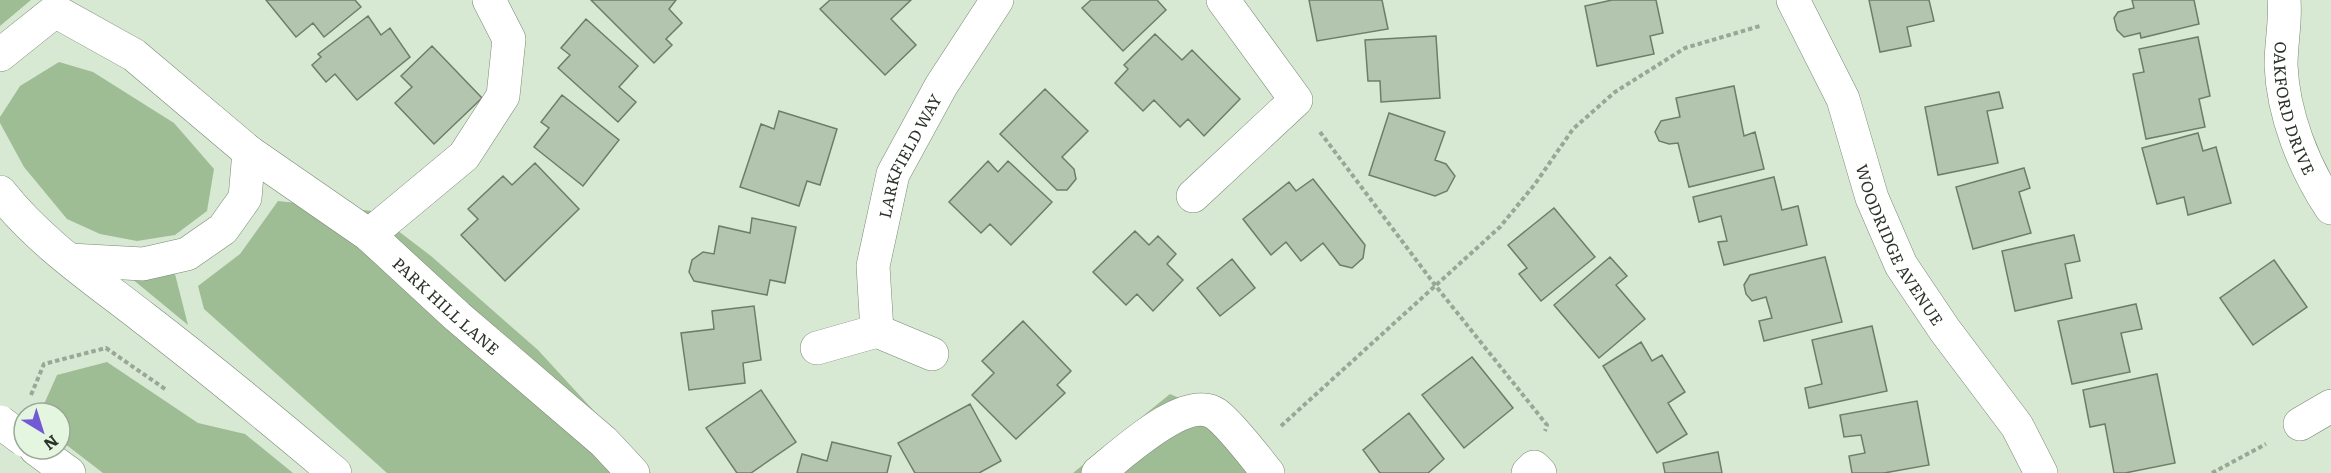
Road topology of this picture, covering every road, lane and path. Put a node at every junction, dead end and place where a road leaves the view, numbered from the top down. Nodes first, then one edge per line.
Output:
1 (489, 0) edge
2 (997, 0) edge
3 (1223, 0) edge
4 (2284, 0) edge
5 (1796, 7) edge
6 (0, 55) edge
7 (1296, 100) junction
8 (249, 152) junction
9 (0, 192) edge
10 (1194, 196) dead end
11 (2331, 208) edge
12 (369, 235) junction
13 (70, 260) junction
14 (1435, 285) junction
15 (877, 331) junction
16 (817, 348) dead end
17 (932, 354) dead end
18 (168, 392) dead end
19 (30, 396) dead end
20 (2331, 406) edge
21 (2300, 424) joint
22 (1260, 463) edge
23 (1534, 471) edge
24 (335, 473) edge
25 (633, 473) edge
26 (1098, 473) edge
27 (2042, 473) edge
28 (2212, 473) edge

1 - 12 main road
2 - 15 main road, LARKFIELD WAY
3 - 7 main road
4 - 11 main road, OAKFORD DRIVE
5 - 14 path
5 - 27 main road, WOODRIDGE AVENUE
6 - 8 main road, PARK HILL LANE
7 - 10 main road
7 - 14 path
8 - 12 main road, PARK HILL LANE
8 - 13 main road
9 - 13 main road
12 - 25 main road, PARK HILL LANE
13 - 24 main road
14 - 22 path
14 - 23 path
15 - 16 main road
15 - 17 main road
18 - 19 path
20 - 21 main road
21 - 28 path
22 - 26 main road

